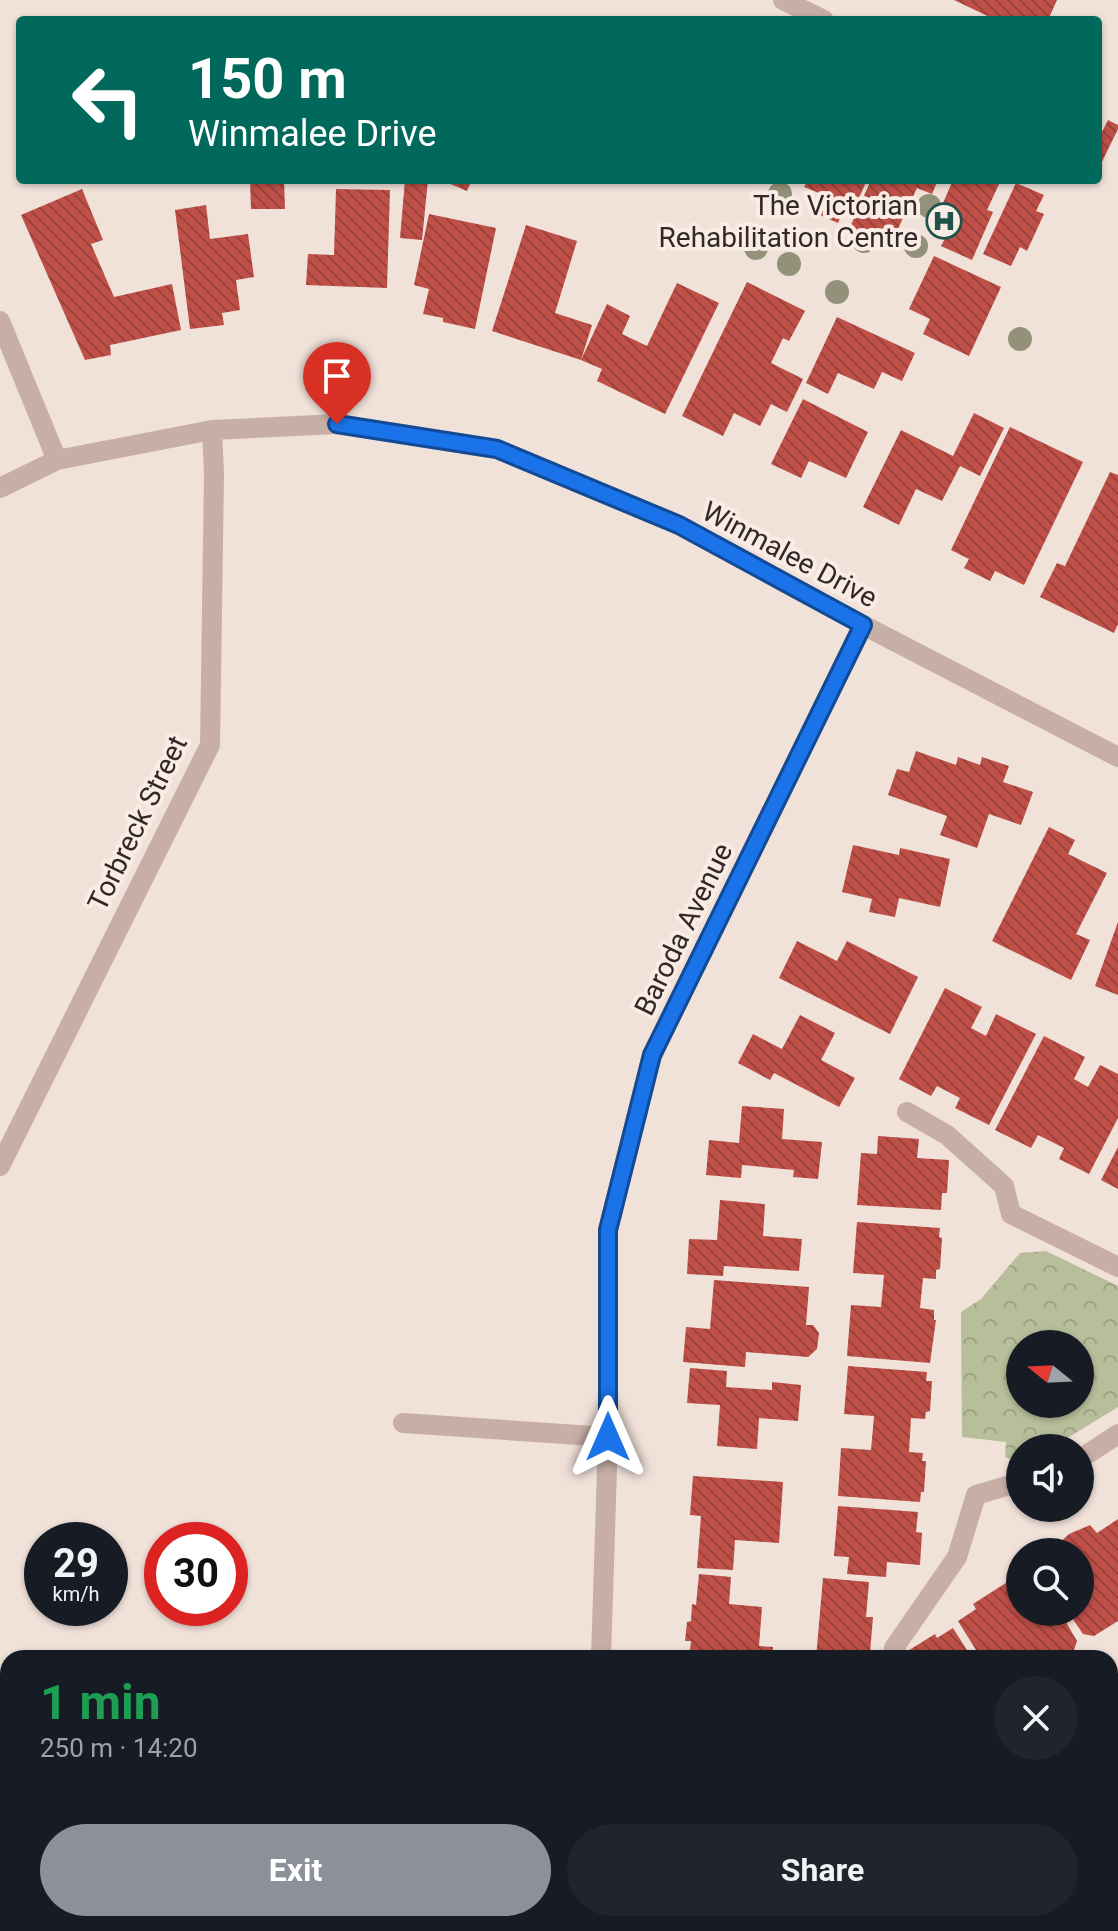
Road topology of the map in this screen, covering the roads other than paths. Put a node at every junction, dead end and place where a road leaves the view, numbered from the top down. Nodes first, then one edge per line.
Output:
1 (783, 0) edge
2 (816, 16) edge
3 (0, 321) edge
4 (212, 430) junction
5 (57, 460) junction
6 (0, 488) edge
7 (863, 625) junction
8 (1118, 757) edge
9 (907, 1112) dead end
10 (0, 1166) edge
11 (1118, 1267) edge
12 (403, 1423) dead end
13 (1118, 1434) edge
14 (608, 1437) junction
15 (1094, 1450) edge
16 (1006, 1486) edge
17 (601, 1650) edge
18 (894, 1650) edge

1 - 2 street
3 - 5 street
4 - 5 street, Winmalee Drive
4 - 7 street, Winmalee Drive
4 - 10 street, Torbreck Street
5 - 6 street, Winmalee Drive
7 - 8 street, Winmalee Drive
7 - 14 street, Baroda Avenue
9 - 11 street
12 - 14 street
13 - 15 street
14 - 17 street, Baroda Avenue
16 - 18 street

